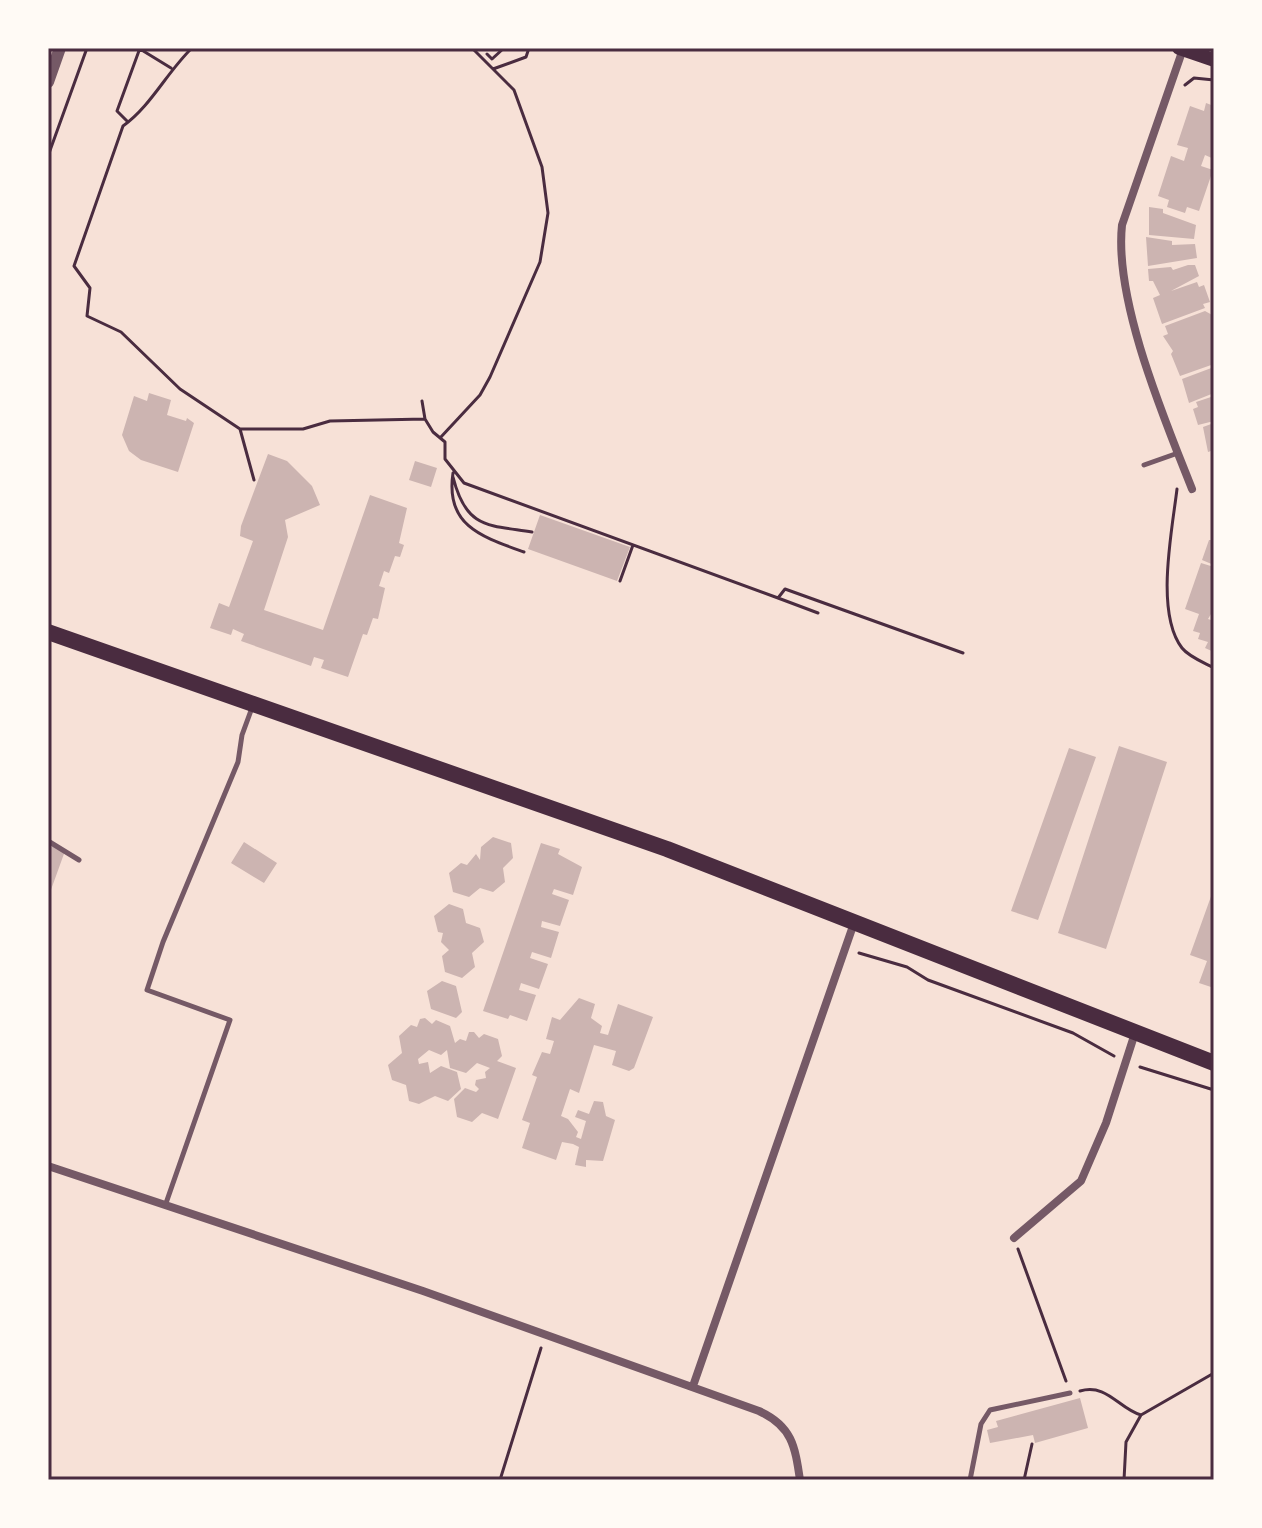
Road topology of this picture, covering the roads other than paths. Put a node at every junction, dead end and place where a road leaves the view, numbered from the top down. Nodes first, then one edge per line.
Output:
1 (60, 48) edge
2 (1181, 49) edge
3 (1214, 60) edge
4 (48, 82) edge
5 (1178, 453) junction
6 (1144, 465) dead end
7 (1192, 489) dead end
8 (48, 633) edge
9 (253, 705) junction
10 (48, 841) edge
11 (79, 860) dead end
12 (854, 922) junction
13 (1135, 1033) junction
14 (1214, 1063) edge
15 (48, 1166) edge
16 (165, 1207) junction
17 (1014, 1238) road end
18 (693, 1386) junction
19 (1070, 1393) road end
20 (800, 1480) edge
21 (970, 1480) edge

1 - 4 street
2 - 3 main road
2 - 5 street
5 - 6 lane
5 - 7 street
8 - 9 main road
9 - 12 main road
9 - 16 lane
10 - 11 lane
12 - 13 main road
12 - 18 street
13 - 14 main road
13 - 17 street
15 - 16 street
16 - 18 street
18 - 20 street
19 - 21 lane

